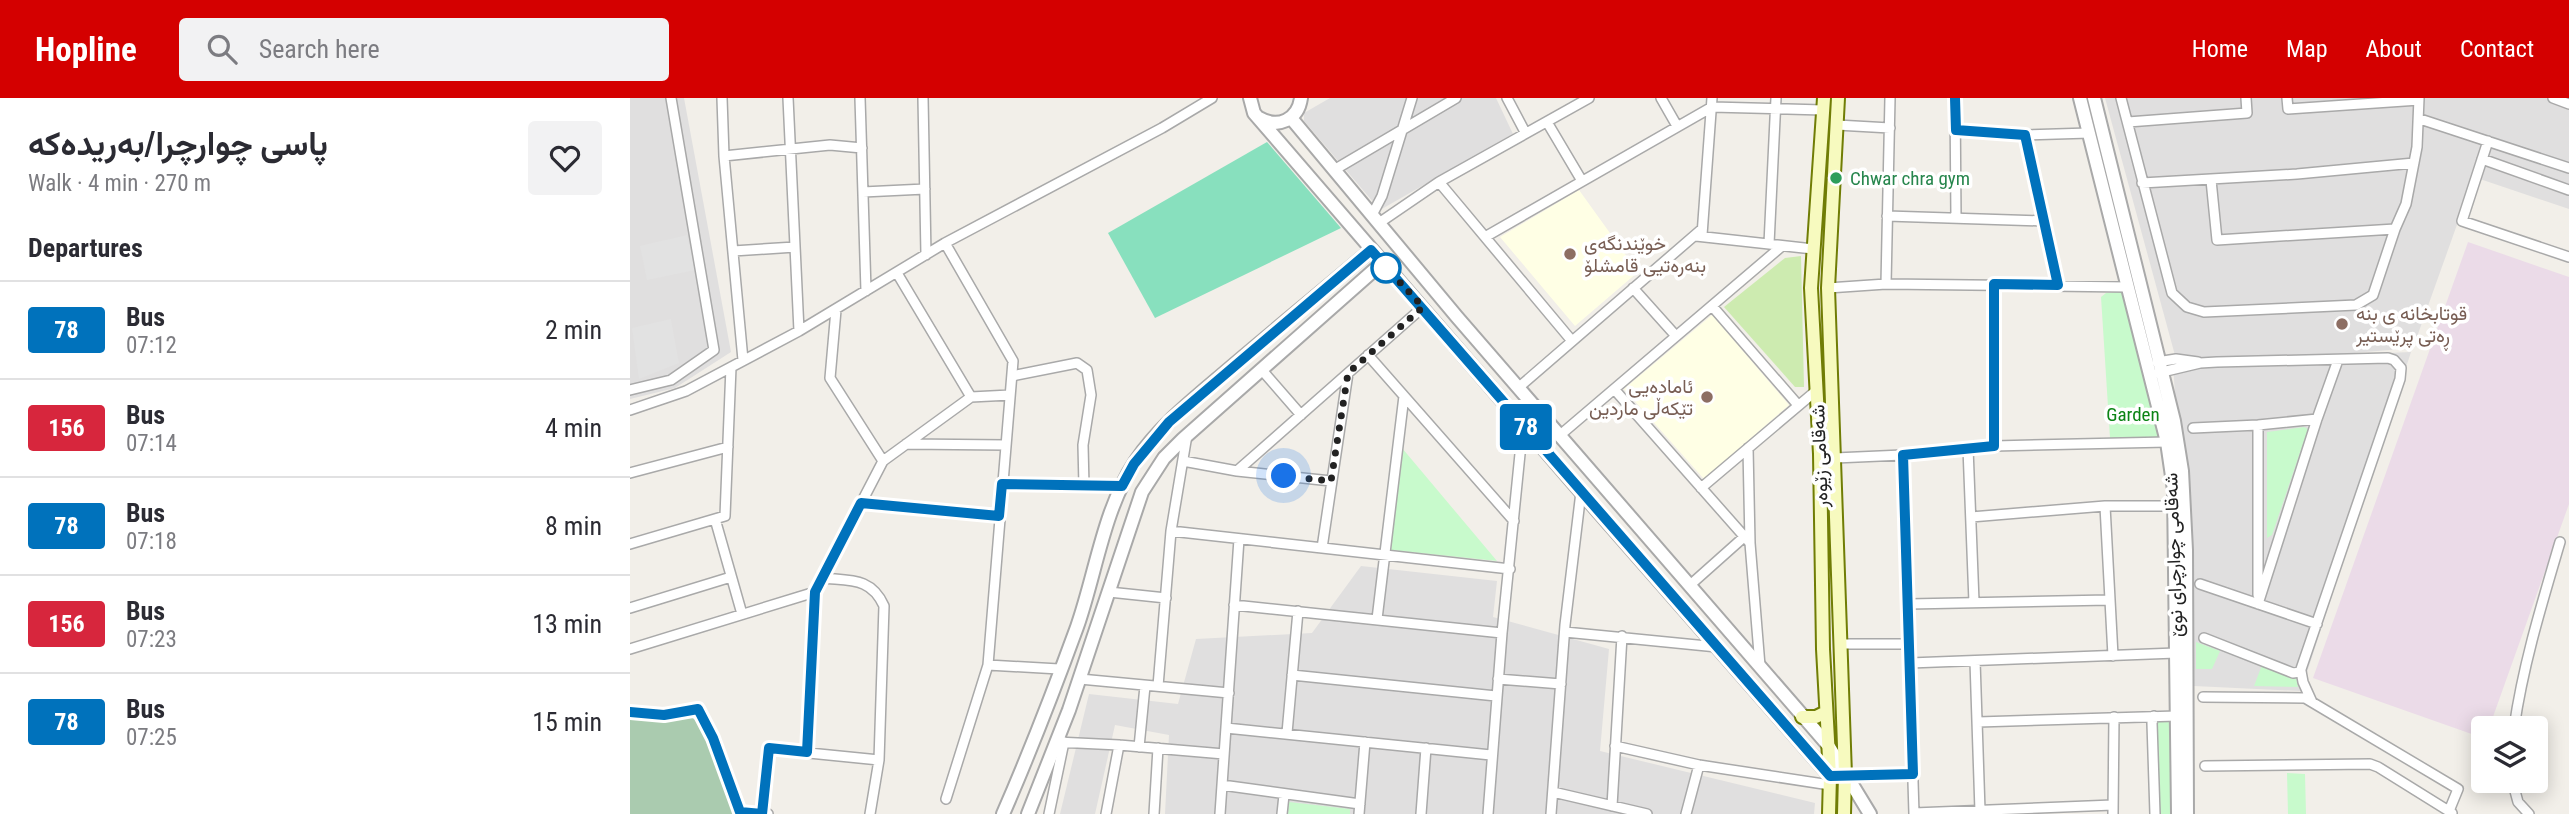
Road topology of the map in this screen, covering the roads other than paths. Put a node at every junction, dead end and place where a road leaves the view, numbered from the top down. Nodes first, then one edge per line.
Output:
1 (671, 98) edge
2 (722, 98) edge
3 (788, 98) edge
4 (860, 98) edge
5 (923, 98) edge
6 (1212, 98) edge
7 (1250, 98) edge
8 (1312, 98) edge
9 (1412, 98) edge
10 (1456, 98) edge
11 (1507, 98) edge
12 (1589, 98) edge
13 (1661, 98) edge
14 (1776, 98) edge
15 (1838, 98) edge
16 (1891, 98) edge
17 (1955, 98) edge
18 (2080, 98) edge
19 (2094, 98) edge
20 (2121, 98) edge
21 (2246, 98) edge
22 (2287, 98) edge
23 (2553, 98) edge
24 (2419, 99) edge
25 (1300, 101) edge
26 (1712, 103) edge
27 (1823, 104) edge
28 (2569, 104) edge
29 (1775, 110) junction
30 (1254, 113) junction
31 (1291, 118) junction
32 (2420, 119) junction
33 (1546, 122) junction
34 (2128, 122) junction
35 (1837, 125) junction
36 (1405, 126) junction
37 (1677, 126) junction
38 (1890, 128) junction
39 (1956, 130) junction
40 (1525, 132) junction
41 (2089, 133) junction
42 (2025, 135) junction
43 (2488, 141) junction
44 (862, 148) junction
45 (790, 150) junction
46 (724, 156) junction
47 (2482, 159) junction
48 (2414, 163) junction
49 (2569, 167) edge
50 (1334, 170) junction
51 (2211, 180) junction
52 (1582, 181) junction
53 (1439, 182) junction
54 (2142, 183) junction
55 (925, 189) junction
56 (2569, 190) edge
57 (863, 192) junction
58 (1887, 216) junction
59 (1956, 218) junction
60 (1375, 219) junction
61 (2044, 221) junction
62 (2395, 229) junction
63 (1699, 234) junction
64 (1485, 237) junction
65 (945, 243) junction
66 (1769, 244) junction
67 (1783, 246) junction
68 (794, 247) junction
69 (1813, 249) junction
70 (1371, 250) junction
71 (733, 251) junction
72 (926, 255) junction
73 (2569, 257) edge
74 (1382, 263) junction
75 (897, 273) junction
76 (1886, 284) junction
77 (1994, 284) junction
78 (2058, 285) junction
79 (2128, 287) junction
80 (1633, 288) junction
81 (1828, 288) junction
82 (866, 291) junction
83 (1712, 306) junction
84 (1423, 307) junction
85 (836, 310) junction
86 (1457, 317) junction
87 (1443, 330) junction
88 (799, 331) junction
89 (1676, 336) junction
90 (1572, 341) junction
91 (1368, 355) junction
92 (2338, 359) junction
93 (743, 360) junction
94 (731, 367) junction
95 (2154, 368) junction
96 (1261, 369) junction
97 (1348, 373) junction
98 (1012, 376) junction
99 (1518, 388) junction
100 (1614, 389) junction
101 (630, 390) edge
102 (1817, 390) junction
103 (1010, 394) junction
104 (1404, 396) junction
105 (971, 397) junction
106 (1798, 405) junction
107 (630, 410) edge
108 (1301, 415) junction
109 (2317, 419) junction
110 (1523, 424) junction
111 (2258, 425) junction
112 (2193, 428) dead end
113 (1187, 435) junction
114 (1559, 436) junction
115 (2167, 442) junction
116 (906, 444) junction
117 (1006, 445) junction
118 (1994, 446) junction
119 (728, 447) junction
120 (1748, 448) junction
121 (1968, 448) junction
122 (1903, 455) junction
123 (1835, 458) junction
124 (883, 461) junction
125 (1183, 461) junction
126 (1237, 471) junction
127 (630, 473) edge
128 (1331, 481) junction
129 (1002, 484) junction
130 (1084, 485) junction
131 (1122, 486) junction
132 (1701, 488) junction
133 (1581, 492) junction
134 (861, 503) junction
135 (2105, 506) junction
136 (2175, 506) junction
137 (999, 516) junction
138 (1971, 517) junction
139 (715, 519) junction
140 (1514, 521) junction
141 (1171, 531) junction
142 (1239, 539) junction
143 (1747, 540) junction
144 (2560, 542) dead end
145 (630, 544) edge
146 (1322, 548) junction
147 (1385, 554) junction
148 (1510, 569) junction
149 (731, 577) junction
150 (822, 578) junction
151 (2200, 584) dead end
152 (1689, 586) junction
153 (815, 592) junction
154 (1109, 592) junction
155 (1166, 598) junction
156 (2109, 600) junction
157 (1974, 602) junction
158 (1909, 604) junction
159 (2258, 604) junction
160 (1234, 605) junction
161 (630, 608) edge
162 (1298, 611) junction
163 (742, 614) junction
164 (1377, 619) junction
165 (2317, 624) junction
166 (1077, 626) junction
167 (1097, 629) junction
168 (1565, 632) junction
169 (1502, 633) junction
170 (1622, 636) junction
171 (2204, 638) dead end
172 (1840, 644) junction
173 (1909, 644) junction
174 (1717, 647) junction
175 (630, 649) edge
176 (2176, 653) junction
177 (2113, 656) junction
178 (1975, 661) junction
179 (1910, 663) junction
180 (988, 665) junction
181 (1760, 668) junction
182 (1059, 669) junction
183 (2301, 671) junction
184 (1292, 675) junction
185 (1080, 679) junction
186 (1498, 679) junction
187 (1561, 684) junction
188 (1145, 685) junction
189 (1158, 686) junction
190 (1229, 693) junction
191 (1496, 696) junction
192 (2203, 697) dead end
193 (1791, 703) junction
194 (2312, 703) junction
195 (630, 712) edge
196 (1826, 712) junction
197 (1776, 716) junction
198 (2154, 716) junction
199 (2177, 716) junction
200 (2517, 716) edge
201 (1802, 717) junction
202 (2114, 717) junction
203 (1978, 722) junction
204 (1226, 728) junction
205 (1287, 733) junction
206 (1061, 742) junction
207 (1364, 742) junction
208 (1119, 745) junction
209 (1828, 745) junction
210 (1615, 746) junction
211 (1139, 747) junction
212 (1158, 748) junction
213 (1426, 748) junction
214 (807, 752) junction
215 (1224, 754) junction
216 (1491, 755) junction
217 (878, 760) junction
218 (1699, 765) junction
219 (2205, 766) dead end
220 (1913, 774) junction
221 (1845, 775) junction
222 (1830, 780) junction
223 (1222, 785) junction
224 (1553, 792) junction
225 (2516, 793) edge
226 (1284, 795) junction
227 (946, 799) dead end
228 (1612, 806) junction
229 (1360, 809) edge
230 (2113, 809) edge
231 (1980, 811) junction
232 (1914, 813) edge
233 (2451, 813) edge
234 (762, 814) edge
235 (768, 814) edge
236 (870, 814) edge
237 (1003, 814) edge
238 (1028, 814) edge
239 (1049, 814) edge
240 (1106, 814) edge
241 (1154, 814) edge
242 (1220, 814) edge
243 (1282, 814) edge
244 (1421, 814) edge
245 (1488, 814) edge
246 (1551, 814) edge
247 (1647, 814) edge
248 (1686, 814) edge
249 (1829, 814) edge
250 (1844, 814) edge
251 (1870, 814) edge
252 (2155, 814) edge
253 (2178, 814) edge
254 (2188, 814) edge
255 (2529, 814) edge

1 - 101 street
2 - 46 street
3 - 45 street
4 - 44 street
5 - 55 street
6 - 65 street
7 - 30 street
8 - 25 street
9 - 36 street
10 - 36 street
11 - 40 street
12 - 33 street
13 - 37 street
14 - 29 street
15 - 35 main road, شەقامی زێوەر
16 - 38 street
17 - 39 street
18 - 41 street, شەقامی چوارچرای نوێ
19 - 95 street, شەقامی چوارچرای نوێ
20 - 34 street
21 - 34 street
22 - 24 street
23 - 28 street
24 - 32 street
25 - 31 street
26 - 29 street
26 - 37 street
26 - 63 street
27 - 29 street
27 - 69 main road, شەقامی زێوەر
29 - 66 street
30 - 31 street
30 - 70 street
31 - 50 street
32 - 43 street
32 - 48 street
33 - 40 street
33 - 52 street
34 - 54 street
35 - 38 street
35 - 81 main road, شەقامی زێوەر
36 - 50 street
36 - 60 street
37 - 52 street
38 - 58 street
39 - 42 street
39 - 59 street
40 - 53 street
41 - 42 street
41 - 79 street, شەقامی چوارچرای نوێ
42 - 61 street
43 - 47 street
43 - 49 street
44 - 45 street
44 - 57 street
45 - 46 street
45 - 68 street
46 - 71 street
47 - 56 street
47 - 73 street
48 - 51 street
48 - 62 street
50 - 60 street
51 - 54 street
51 - 62 street
52 - 64 street
53 - 60 street
53 - 64 street
54 - 62 street
55 - 57 street
55 - 72 street
57 - 82 street
58 - 59 street
58 - 76 street
59 - 61 street
60 - 86 street
61 - 78 street
63 - 66 street
63 - 80 street
64 - 90 street
65 - 72 street
65 - 98 street
66 - 67 street
67 - 69 street
67 - 83 street
68 - 71 street
68 - 88 street
69 - 102 main road, شەقامی زێوەر
70 - 74 street
70 - 131 street
71 - 93 street
72 - 75 street
74 - 84 street
74 - 96 street
75 - 82 street
75 - 105 street
76 - 77 street
76 - 81 street
77 - 78 street
77 - 118 street
78 - 79 street
79 - 95 street, شەقامی چوارچرای نوێ
80 - 89 street
80 - 90 street
81 - 123 main road, شەقامی زێوەر
82 - 85 street
83 - 89 street
83 - 106 street
84 - 87 street
84 - 91 street
85 - 88 street
85 - 124 street
86 - 87 street
86 - 99 street
87 - 110 street
88 - 93 street
89 - 100 street
90 - 99 street
91 - 97 street
91 - 104 street
92 - 95 street
92 - 109 street
92 - 165 street
93 - 94 street
94 - 107 street
94 - 119 street
95 - 115 street, شەقامی چوارچرای نوێ
95 - 254 street, شەقامی چوارچرای نوێ
96 - 108 street
96 - 113 street
97 - 108 street
97 - 128 street
98 - 103 street
98 - 130 street
99 - 114 street
100 - 114 street
100 - 132 street
102 - 106 street
102 - 196 main road, شەقامی زێوەر
103 - 105 street
103 - 117 street
104 - 140 street
104 - 147 street
105 - 116 street
106 - 120 street
108 - 126 street
109 - 111 street
109 - 159 street
110 - 133 street
110 - 140 street
111 - 112 street
111 - 159 street
113 - 125 street
113 - 154 street
114 - 152 street
115 - 118 street
115 - 136 street, شەقامی چوارچرای نوێ
116 - 117 street
116 - 124 street
117 - 129 street
118 - 121 street
119 - 127 street
119 - 139 street
120 - 132 street
120 - 143 street
121 - 122 street
121 - 138 street
122 - 123 street
122 - 158 street
123 - 172 main road, شەقامی زێوەر
124 - 134 street
125 - 126 street
125 - 141 street
126 - 128 street
128 - 146 street
129 - 130 street
129 - 137 street
130 - 131 street
131 - 166 street
132 - 143 street
133 - 168 street
133 - 174 street
134 - 137 street
134 - 150 street
135 - 136 street
135 - 138 street
135 - 156 street
136 - 176 street, شەقامی چوارچرای نوێ
137 - 180 street
138 - 157 street
139 - 145 street
139 - 149 street
140 - 148 street
141 - 142 street
141 - 155 street
142 - 146 street
142 - 160 street
143 - 152 street
143 - 181 street
144 - 200 street
146 - 147 street
147 - 148 street
147 - 164 street
148 - 169 street
149 - 161 street
149 - 163 street
150 - 153 street
150 - 217 street
151 - 159 street
152 - 181 street
153 - 163 street
153 - 214 street
154 - 155 street
154 - 167 street
155 - 189 street
156 - 157 street
156 - 177 street
157 - 158 street
158 - 173 street
159 - 165 street
160 - 162 street
160 - 190 street
162 - 164 street
162 - 184 street
163 - 175 street
164 - 169 street
165 - 183 street
166 - 167 street
166 - 182 street
167 - 185 street
168 - 170 street
168 - 187 street
169 - 186 street
170 - 174 street
170 - 210 street
171 - 183 street
172 - 173 street
172 - 221 main road, شەقامی زێوەر
173 - 179 street
174 - 197 street
176 - 177 street
176 - 199 street, شەقامی چوارچرای نوێ
177 - 178 street
178 - 179 street
178 - 203 street
179 - 220 street
180 - 182 street
180 - 227 street
181 - 193 street
182 - 237 street
183 - 194 street
184 - 191 street
184 - 205 street
185 - 188 street
185 - 206 street
186 - 187 street
186 - 191 street
187 - 224 street
188 - 189 street
188 - 211 street
189 - 190 street
190 - 204 street
191 - 216 street
192 - 194 street
193 - 197 street
193 - 201 street
194 - 233 street
195 - 234 street
196 - 201 main road
196 - 209 main road, شەقامی زێوەر
197 - 222 street
198 - 199 street
198 - 202 street
198 - 252 street
199 - 253 street, شەقامی چوارچرای نوێ
201 - 209 street
202 - 203 street
202 - 230 street
203 - 231 street
204 - 205 street
204 - 215 street
205 - 207 street
206 - 208 street
206 - 238 street
206 - 239 street
207 - 213 street
207 - 229 street
208 - 211 street
208 - 240 street
209 - 221 street
209 - 222 main road, شەقامی زێوەر
210 - 218 street
210 - 228 street
211 - 212 street
212 - 215 street
212 - 241 street
213 - 216 street
213 - 244 street
214 - 217 street
214 - 234 street
215 - 223 street
216 - 245 street
217 - 236 street
218 - 222 street
218 - 248 street
219 - 233 street
220 - 221 street
220 - 232 street
221 - 222 street
221 - 250 main road, شەقامی زێوەر
221 - 251 street
222 - 249 main road, شەقامی زێوەر
223 - 226 street
223 - 242 street
224 - 228 street
224 - 246 street
225 - 255 street
226 - 229 street
226 - 243 street
228 - 247 street
230 - 231 street
231 - 232 street
234 - 235 street

